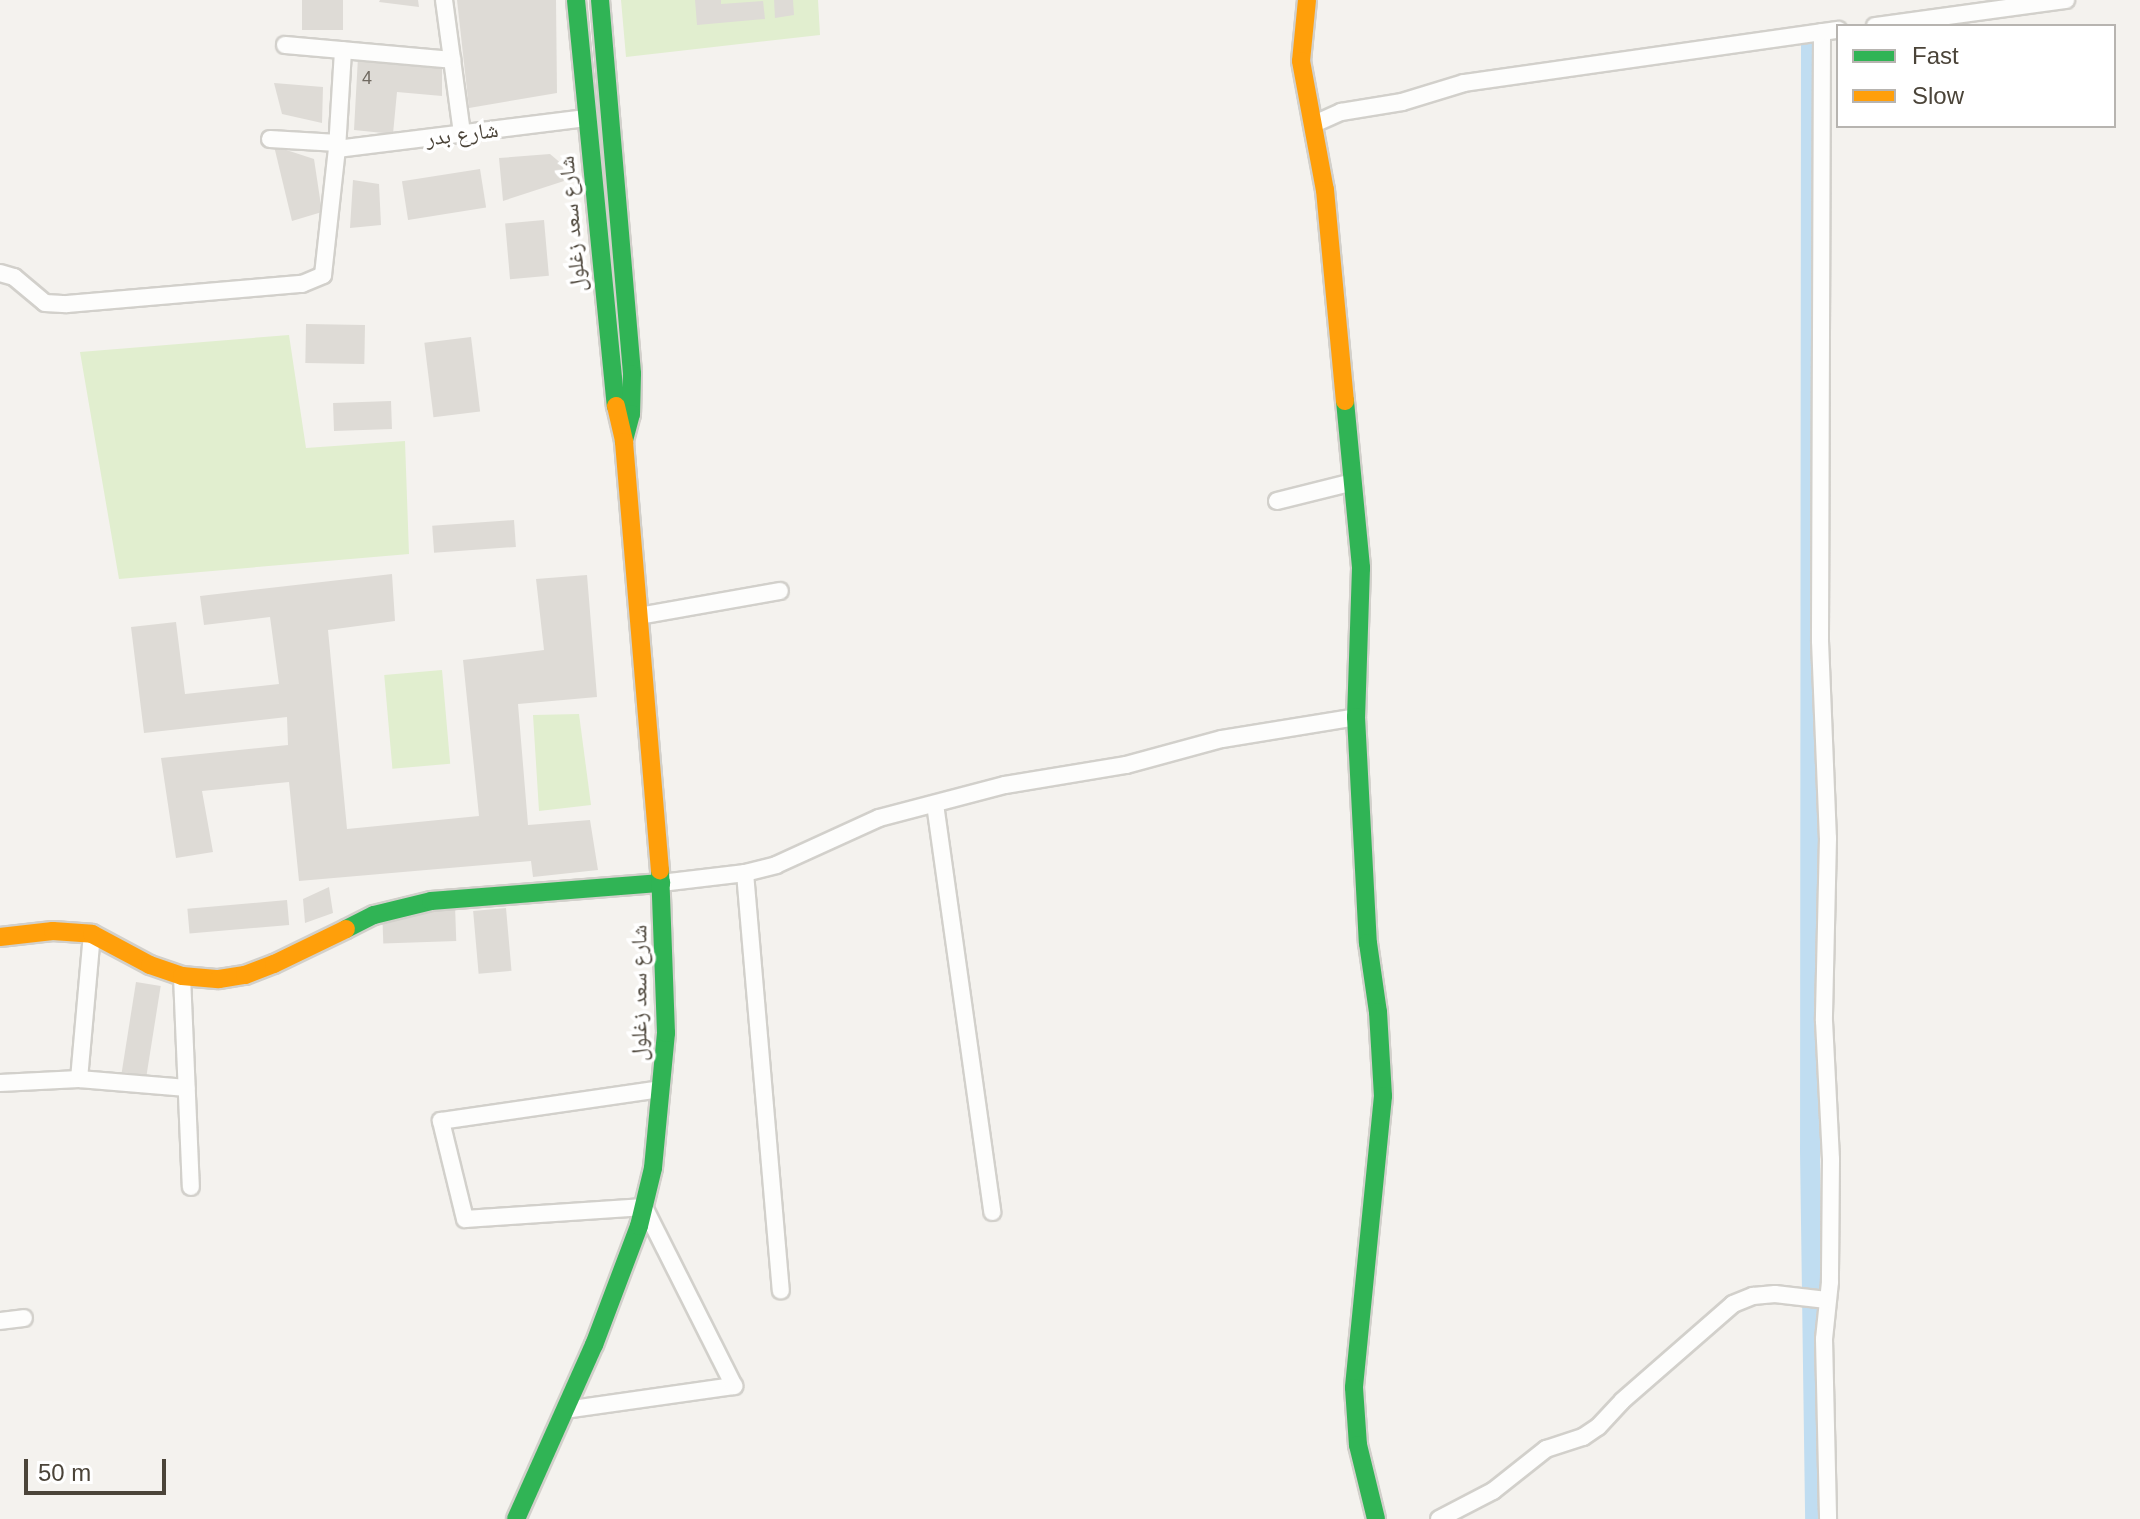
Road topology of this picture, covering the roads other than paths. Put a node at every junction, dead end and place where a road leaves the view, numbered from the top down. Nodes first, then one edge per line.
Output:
1 (444, 0) edge
2 (576, 0) edge
3 (600, 0) edge
4 (1307, 0) edge
5 (2066, 0) edge
6 (1890, 24) edge
7 (1830, 31) edge
8 (285, 45) dead end
9 (343, 50) junction
10 (452, 60) junction
11 (586, 118) junction
12 (1314, 124) junction
13 (462, 134) junction
14 (270, 139) dead end
15 (338, 146) junction
16 (0, 273) edge
17 (624, 442) junction
18 (1353, 482) junction
19 (1277, 501) dead end
20 (780, 591) dead end
21 (639, 616) junction
22 (1356, 717) junction
23 (935, 804) junction
24 (745, 873) junction
25 (661, 883) junction
26 (92, 934) junction
27 (0, 937) edge
28 (182, 976) junction
29 (79, 1079) junction
30 (0, 1083) edge
31 (187, 1088) junction
32 (661, 1089) junction
33 (191, 1187) dead end
34 (644, 1207) junction
35 (992, 1212) dead end
36 (781, 1290) dead end
37 (1824, 1300) junction
38 (24, 1318) dead end
39 (0, 1321) edge
40 (565, 1410) junction
41 (516, 1519) edge
42 (1376, 1519) edge
43 (1439, 1519) edge
44 (1828, 1519) edge

1 - 10 street
2 - 11 street, شارع سعد زغلول
3 - 17 street, شارع سعد زغلول
4 - 12 street
5 - 6 street
7 - 12 street
7 - 37 street
8 - 9 street
9 - 10 street
9 - 15 street
10 - 13 street
11 - 13 street, شارع بدر
11 - 17 street, شارع سعد زغلول
12 - 18 street
13 - 15 street, شارع بدر
14 - 15 street, شارع بدر
15 - 16 street
17 - 21 street, شارع سعد زغلول
18 - 19 street
18 - 22 street
20 - 21 street
21 - 25 street, شارع سعد زغلول
22 - 23 street
22 - 42 street
23 - 24 street
23 - 35 street
24 - 25 street
24 - 36 street
25 - 28 street
25 - 32 street, شارع سعد زغلول
26 - 27 street
26 - 28 street
26 - 29 street
28 - 31 street
29 - 30 street
29 - 31 street
31 - 33 street
32 - 34 street, شارع سعد زغلول
32 - 34 street
34 - 40 street, شارع سعد زغلول
34 - 40 street
37 - 43 street
37 - 44 street
38 - 39 street
40 - 41 street, شارع سعد زغلول

